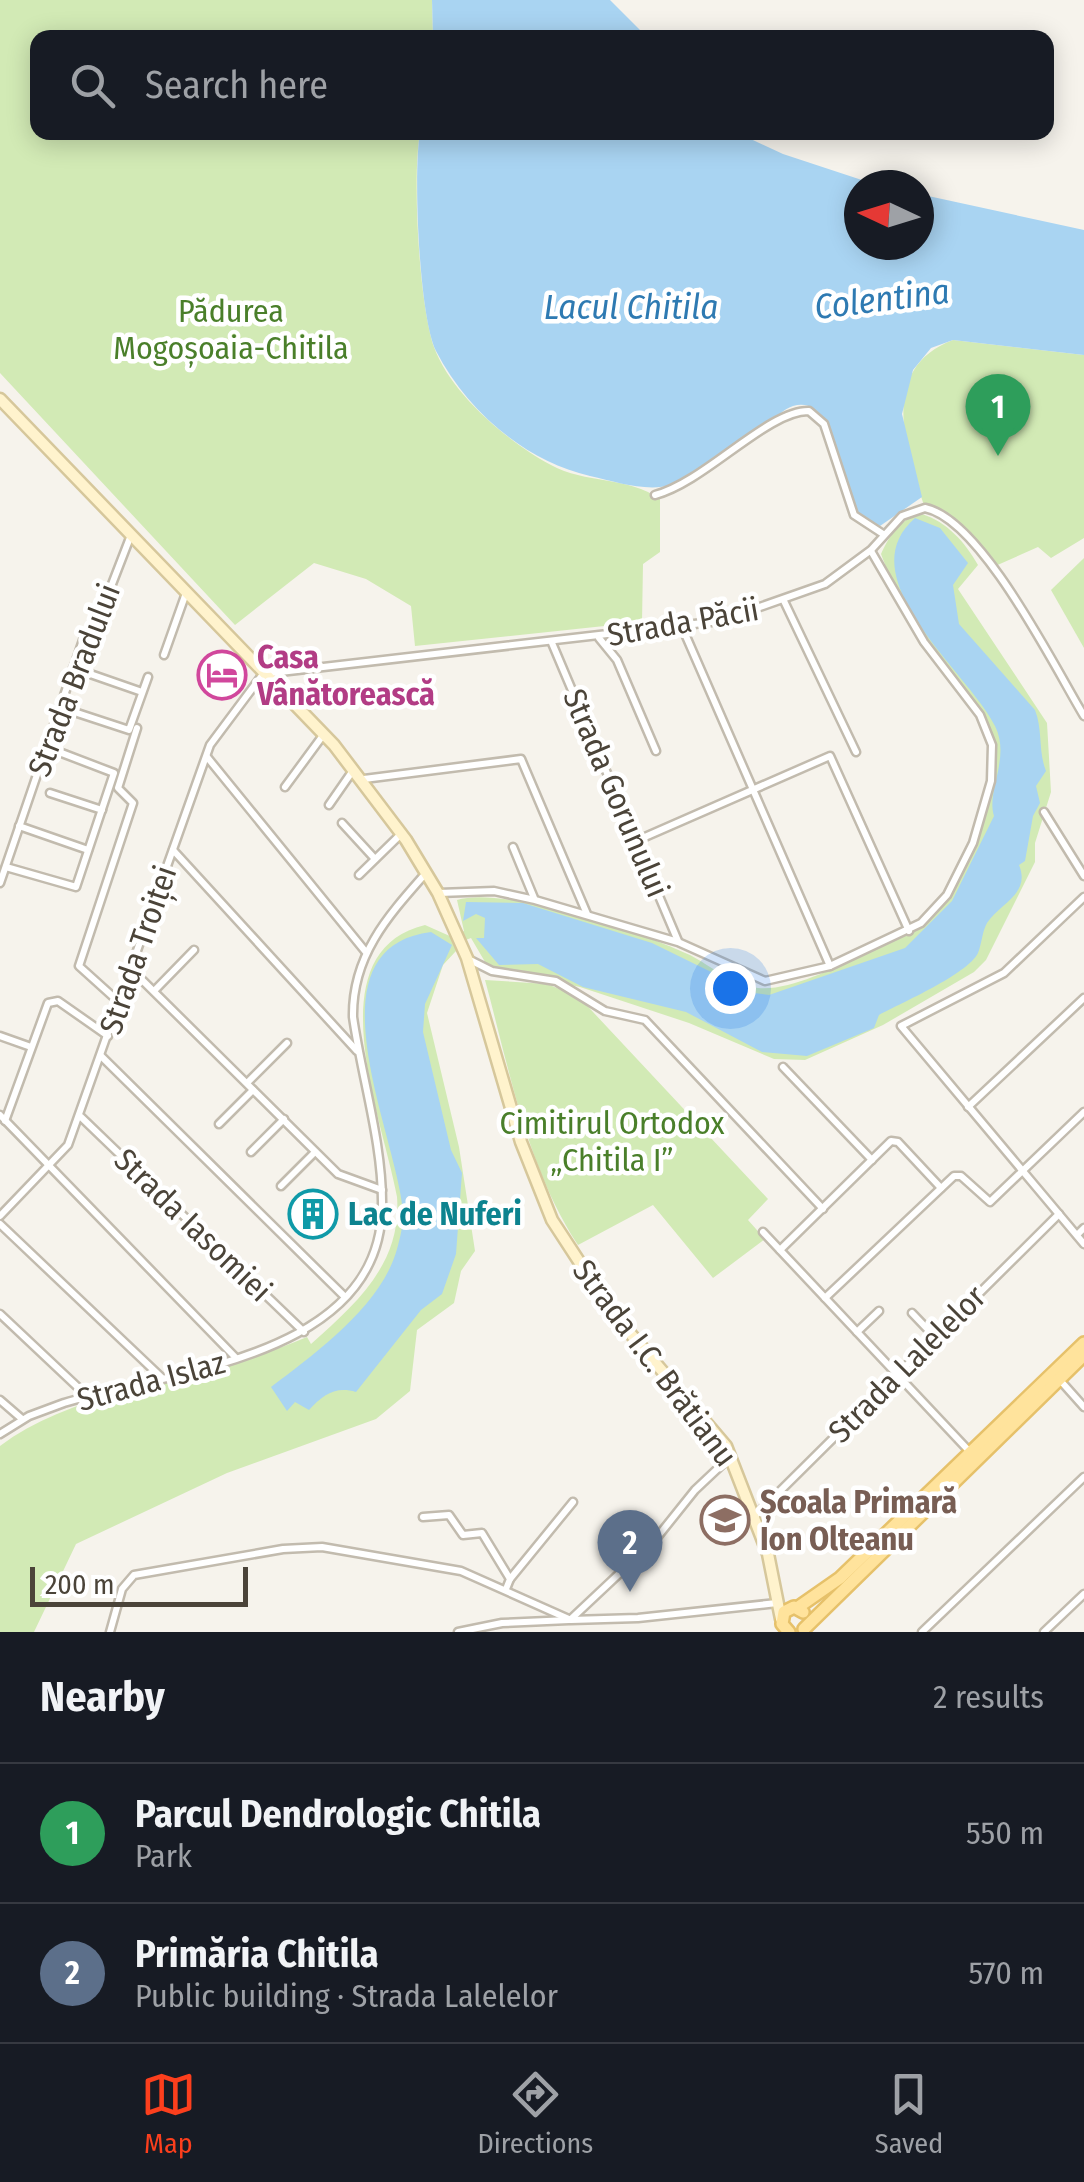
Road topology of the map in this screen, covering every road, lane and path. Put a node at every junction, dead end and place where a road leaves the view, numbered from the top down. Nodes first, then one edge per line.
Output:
1 (0, 399) edge
2 (655, 495) dead end
3 (883, 534) junction
4 (131, 535) junction
5 (870, 550) junction
6 (186, 593) junction
7 (784, 601) junction
8 (682, 627) junction
9 (598, 638) junction
10 (250, 640) dead end
11 (552, 644) junction
12 (164, 655) dead end
13 (246, 656) junction
14 (72, 668) junction
15 (263, 674) junction
16 (148, 676) dead end
17 (142, 692) junction
18 (59, 707) junction
19 (1084, 716) edge
20 (137, 728) dead end
21 (324, 734) junction
22 (46, 747) junction
23 (656, 751) dead end
24 (856, 752) dead end
25 (206, 756) junction
26 (355, 768) junction
27 (364, 779) junction
28 (285, 787) dead end
29 (753, 790) junction
30 (50, 793) dead end
31 (329, 805) dead end
32 (102, 810) junction
33 (1044, 812) dead end
34 (342, 823) dead end
35 (19, 826) junction
36 (401, 833) junction
37 (638, 840) junction
38 (513, 846) dead end
39 (88, 850) junction
40 (172, 850) junction
41 (375, 859) junction
42 (6, 867) junction
43 (426, 873) junction
44 (359, 875) dead end
45 (1084, 876) edge
46 (0, 883) edge
47 (438, 893) junction
48 (1084, 897) edge
49 (535, 900) junction
50 (587, 914) junction
51 (909, 931) junction
52 (678, 942) junction
53 (194, 950) dead end
54 (365, 951) junction
55 (467, 958) junction
56 (830, 966) junction
57 (131, 969) junction
58 (154, 991) junction
59 (1084, 998) edge
60 (120, 1002) junction
61 (0, 1036) edge
62 (108, 1036) junction
63 (287, 1043) dead end
64 (31, 1046) junction
65 (358, 1052) junction
66 (102, 1056) junction
67 (784, 1068) dead end
68 (247, 1083) junction
69 (254, 1090) junction
70 (968, 1106) junction
71 (1084, 1112) edge
72 (82, 1117) junction
73 (2, 1118) edge
74 (284, 1120) junction
75 (219, 1124) dead end
76 (251, 1152) dead end
77 (316, 1152) junction
78 (872, 1160) junction
79 (48, 1168) junction
80 (1023, 1171) junction
81 (281, 1186) dead end
82 (942, 1188) junction
83 (382, 1190) junction
84 (823, 1209) junction
85 (1059, 1214) junction
86 (0, 1216) edge
87 (0, 1224) edge
88 (1084, 1228) edge
89 (763, 1232) dead end
90 (1077, 1235) junction
91 (1084, 1244) edge
92 (780, 1250) junction
93 (344, 1296) junction
94 (825, 1298) junction
95 (880, 1311) dead end
96 (0, 1314) edge
97 (912, 1314) dead end
98 (304, 1332) junction
99 (857, 1332) junction
100 (934, 1336) junction
101 (1084, 1343) edge
102 (1084, 1355) edge
103 (236, 1359) junction
104 (896, 1374) junction
105 (162, 1378) junction
106 (1059, 1380) junction
107 (87, 1396) junction
108 (0, 1400) edge
109 (1084, 1407) edge
110 (22, 1419) junction
111 (0, 1434) edge
112 (971, 1453) junction
113 (731, 1456) junction
114 (1084, 1477) edge
115 (573, 1502) dead end
116 (756, 1515) junction
117 (423, 1517) dead end
118 (510, 1579) junction
119 (775, 1586) junction
120 (506, 1589) junction
121 (1084, 1594) edge
122 (778, 1603) junction
123 (548, 1608) junction
124 (796, 1608) junction
125 (571, 1620) junction
126 (546, 1621) junction
127 (782, 1627) edge
128 (802, 1630) edge
129 (110, 1632) edge
130 (458, 1632) edge
131 (922, 1632) edge
132 (1044, 1632) edge

1 - 4 main road, Strada I.C. Brătianu
2 - 3 street
3 - 5 street, Strada Păcii
3 - 19 street, Strada Păcii
4 - 6 main road, Strada I.C. Brătianu
4 - 14 street, Strada Bradului
5 - 7 street, Strada Păcii
5 - 51 street
6 - 12 street
6 - 13 main road, Strada I.C. Brătianu
7 - 8 street, Strada Păcii
7 - 24 street
8 - 9 street, Strada Păcii
8 - 29 street
9 - 11 street, Strada Păcii
9 - 23 street
10 - 13 street
11 - 15 street, Strada Păcii
11 - 37 street, Strada Gorunului
13 - 15 main road, Strada I.C. Brătianu
14 - 17 street
14 - 18 street, Strada Bradului
15 - 21 main road, Strada I.C. Brătianu
15 - 25 street, Strada Troiței
16 - 17 street
17 - 18 street
18 - 22 street, Strada Bradului
20 - 60 street
21 - 26 main road, Strada I.C. Brătianu
21 - 28 street
22 - 32 street
22 - 35 street, Strada Bradului
25 - 40 street, Strada Troiței
25 - 54 street
26 - 27 main road, Strada I.C. Brătianu
26 - 31 street
27 - 36 main road, Strada I.C. Brătianu
27 - 50 street
29 - 37 street
29 - 51 street
29 - 56 street
30 - 32 street
32 - 39 street
33 - 45 street
34 - 41 street
35 - 39 street
35 - 42 street, Strada Bradului
36 - 41 street
36 - 43 main road, Strada I.C. Brătianu
37 - 52 street, Strada Gorunului
38 - 49 street
39 - 42 street
40 - 57 street, Strada Troiței
40 - 65 street
41 - 44 street
42 - 46 street, Strada Bradului
43 - 47 main road, Strada I.C. Brătianu
43 - 54 street
47 - 49 street
47 - 55 main road, Strada I.C. Brătianu
48 - 70 street
49 - 50 street
50 - 52 street
51 - 56 street
52 - 56 street
53 - 58 street
54 - 65 street
55 - 84 street
55 - 113 main road, Strada I.C. Brătianu
57 - 58 street
57 - 60 street, Strada Troiței
58 - 68 street
59 - 70 street
60 - 62 street, Strada Troiței
61 - 64 street
62 - 64 street
62 - 66 street, Strada Troiței
63 - 68 street
64 - 73 street
65 - 83 street
66 - 72 street, Strada Troiței
66 - 93 street
67 - 78 street
68 - 69 street
69 - 74 street
69 - 75 street
70 - 80 street
71 - 80 street
72 - 79 street, Strada Troiței
72 - 98 street, Strada Iasomiei
73 - 79 street
74 - 76 street
74 - 77 street
77 - 81 street
77 - 83 street
78 - 82 street
78 - 84 street
79 - 86 street, Strada Troiței
79 - 103 street
80 - 82 street
80 - 85 street
82 - 94 street
83 - 93 street
84 - 92 street
85 - 90 street
85 - 100 street, Strada Lalelelor
87 - 105 street
88 - 90 street
89 - 92 street
90 - 91 street
92 - 94 street
93 - 98 street
94 - 99 street
95 - 99 street
96 - 107 street
97 - 100 street
98 - 103 street, Strada Islaz
99 - 104 street
100 - 104 street, Strada Lalelelor
101 - 112 main road
102 - 106 main road
103 - 105 street, Strada Islaz
104 - 112 street
104 - 116 street, Strada Lalelelor
105 - 107 street, Strada Islaz
106 - 109 street
106 - 128 main road
107 - 110 street, Strada Islaz
108 - 110 street
110 - 111 street, Strada Islaz
112 - 124 main road
113 - 116 main road, Strada I.C. Brătianu
113 - 125 street
114 - 131 street
115 - 118 street
116 - 119 main road, Strada I.C. Brătianu
117 - 118 street
118 - 120 street
119 - 122 main road, Strada I.C. Brătianu
119 - 124 main road, Strada I.C. Brătianu
120 - 123 street
120 - 129 street
121 - 132 street
122 - 125 street
122 - 127 main road, Strada I.C. Brătianu
123 - 125 street
123 - 126 street
124 - 127 main road
124 - 128 main road
125 - 126 street
126 - 130 street

